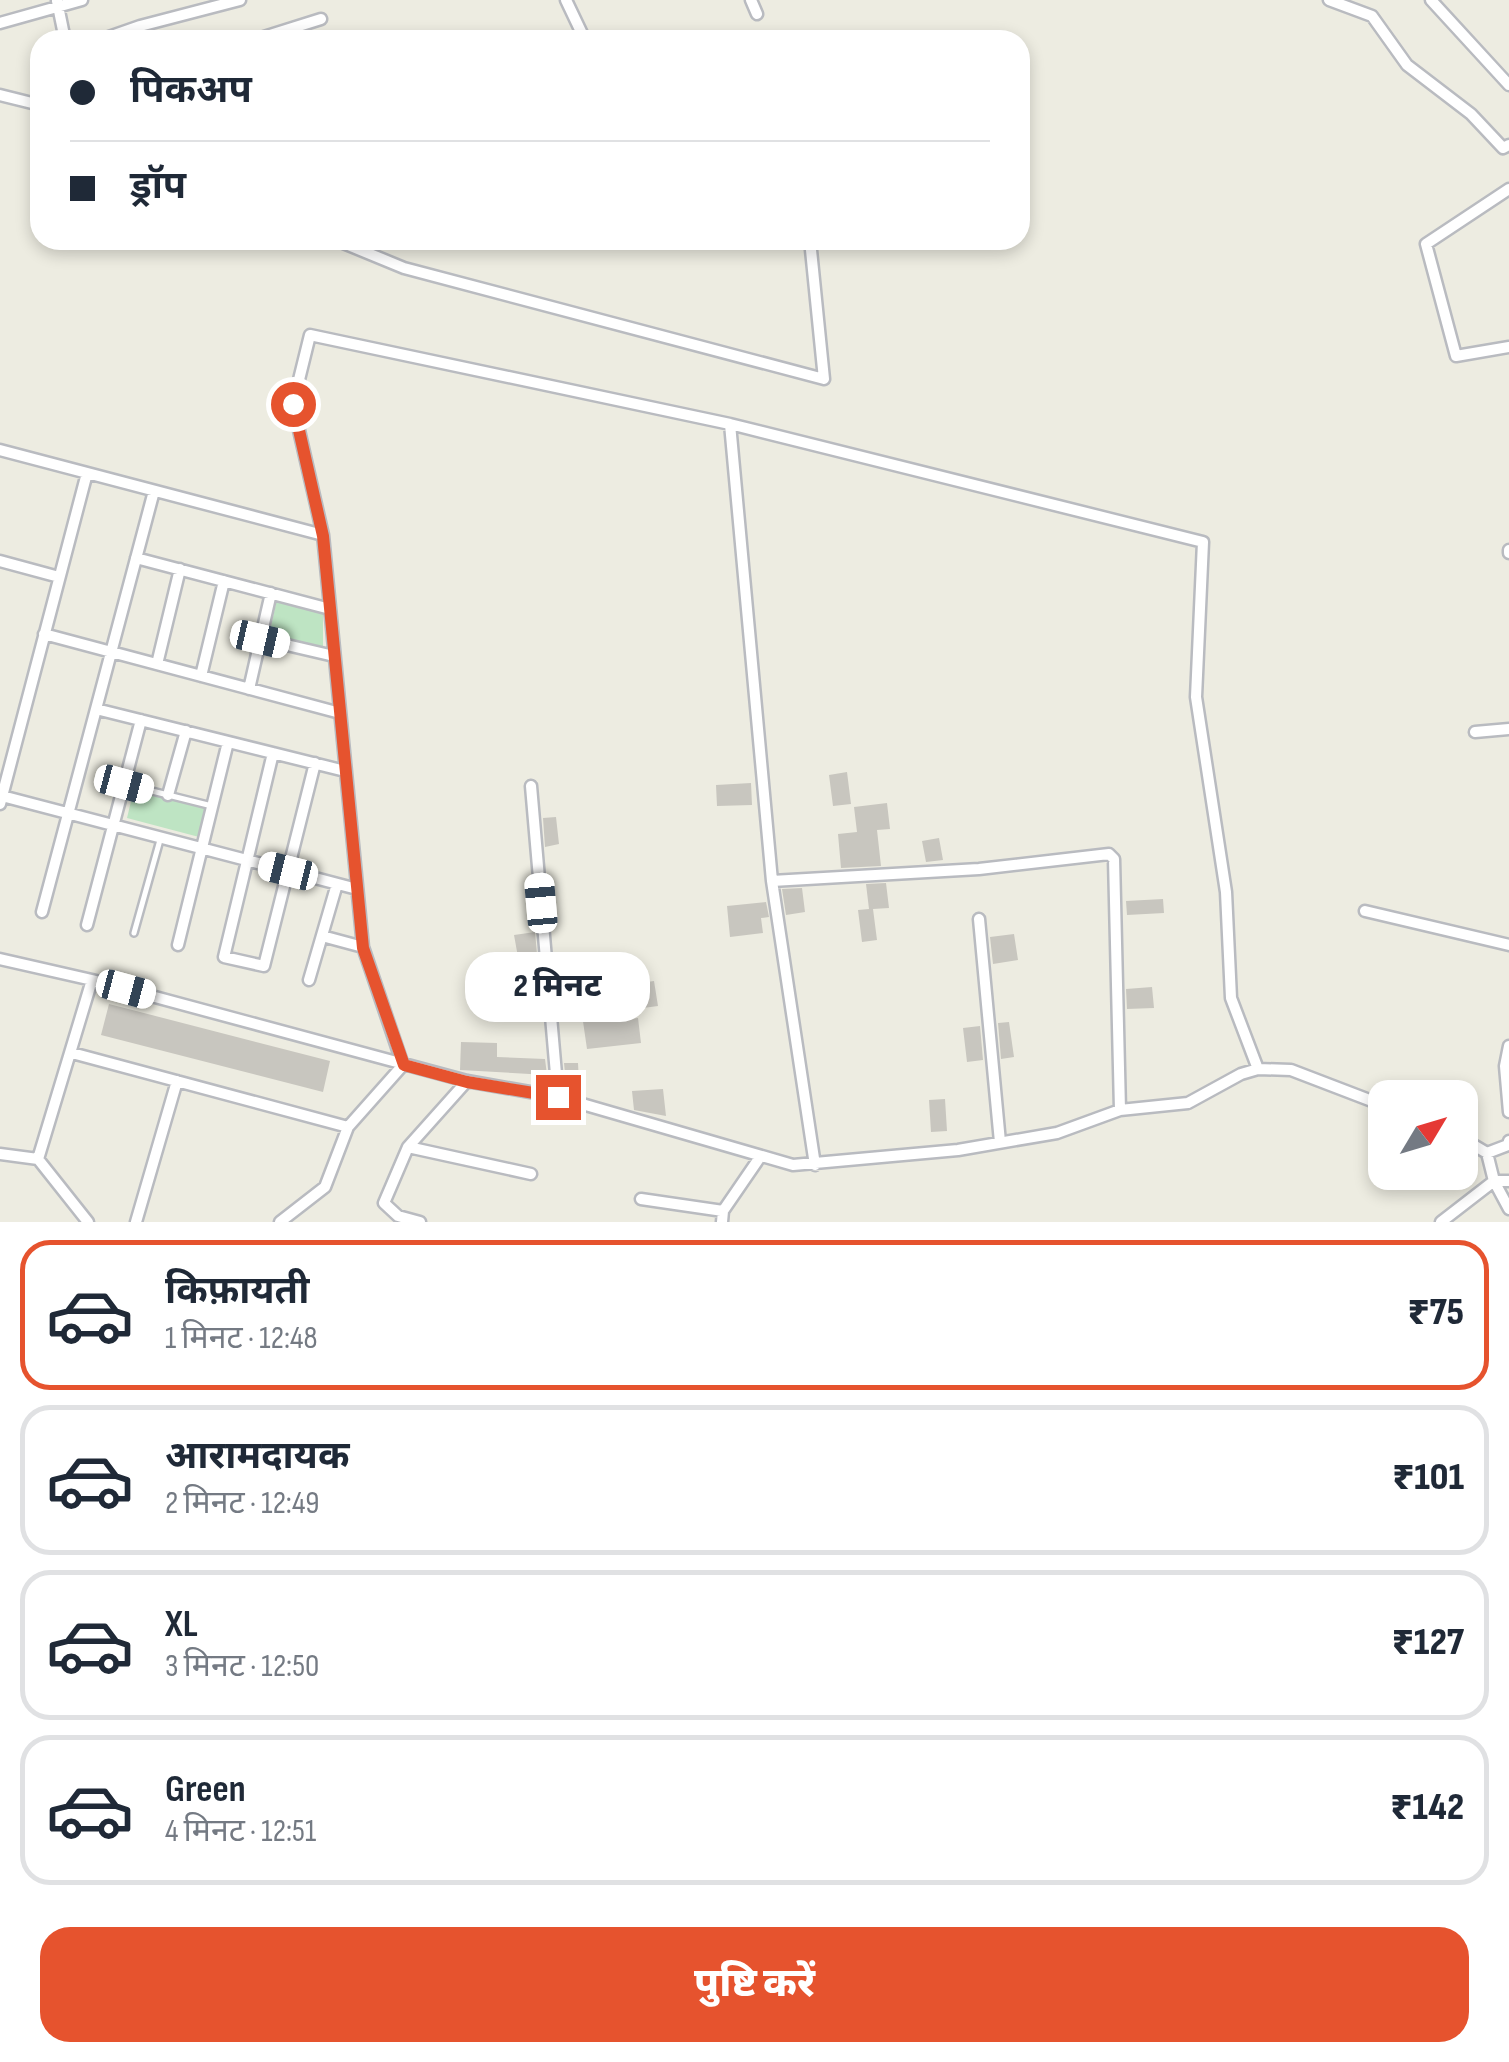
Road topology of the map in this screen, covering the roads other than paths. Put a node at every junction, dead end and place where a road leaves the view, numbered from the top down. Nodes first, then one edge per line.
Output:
1 (82, 0) edge
2 (240, 0) edge
3 (566, 0) edge
4 (751, 0) edge
5 (1329, 0) edge
6 (1436, 1) edge
7 (57, 3) edge
8 (756, 14) dead end
9 (320, 19) dead end
10 (0, 22) edge
11 (63, 30) edge
12 (129, 30) edge
13 (285, 30) edge
14 (580, 30) edge
15 (1509, 85) edge
16 (0, 95) edge
17 (30, 102) edge
18 (1507, 150) edge
19 (1509, 189) edge
20 (360, 250) edge
21 (811, 250) edge
22 (1509, 347) edge
23 (730, 424) junction
24 (0, 450) edge
25 (87, 473) junction
26 (154, 491) junction
27 (323, 536) junction
28 (136, 558) junction
29 (0, 561) edge
30 (180, 569) junction
31 (60, 577) junction
32 (224, 581) junction
33 (271, 593) junction
34 (330, 609) junction
35 (44, 634) junction
36 (260, 639) junction
37 (111, 652) junction
38 (334, 656) junction
39 (156, 664) junction
40 (201, 676) junction
41 (249, 689) junction
42 (96, 709) junction
43 (340, 713) junction
44 (142, 720) junction
45 (1509, 729) edge
46 (186, 731) junction
47 (1475, 732) dead end
48 (228, 742) junction
49 (273, 753) junction
50 (315, 764) junction
51 (346, 771) junction
52 (124, 784) junction
53 (531, 786) dead end
54 (168, 795) junction
55 (1, 800) edge
56 (212, 806) junction
57 (68, 814) junction
58 (113, 825) junction
59 (161, 838) junction
60 (202, 848) junction
61 (247, 860) junction
62 (288, 871) junction
63 (772, 880) junction
64 (336, 884) junction
65 (357, 889) junction
66 (1365, 911) dead end
67 (42, 912) dead end
68 (979, 919) dead end
69 (87, 925) dead end
70 (134, 933) dead end
71 (322, 936) junction
72 (178, 945) dead end
73 (1509, 945) edge
74 (363, 948) junction
75 (5, 960) edge
76 (0, 973) edge
77 (92, 980) junction
78 (310, 980) dead end
79 (1509, 1046) edge
80 (72, 1054) junction
81 (404, 1065) junction
82 (1258, 1069) junction
83 (178, 1081) junction
84 (467, 1082) junction
85 (558, 1097) junction
86 (1368, 1099) edge
87 (1120, 1110) junction
88 (1509, 1112) edge
89 (348, 1126) junction
90 (1509, 1141) edge
91 (1000, 1142) junction
92 (408, 1147) junction
93 (1478, 1147) edge
94 (1486, 1152) junction
95 (0, 1154) edge
96 (760, 1157) junction
97 (38, 1159) junction
98 (815, 1165) junction
99 (531, 1174) dead end
100 (1494, 1181) junction
101 (1509, 1181) edge
102 (641, 1198) dead end
103 (1509, 1209) edge
104 (722, 1217) edge
105 (88, 1222) edge
106 (136, 1222) edge
107 (280, 1222) edge
108 (420, 1222) edge
109 (1441, 1222) edge

1 - 7 street
2 - 12 street
3 - 14 street
4 - 8 street
5 - 18 street
6 - 15 street
7 - 10 street
7 - 11 street
9 - 13 street
16 - 17 street
19 - 22 street
20 - 21 street
23 - 27 street
23 - 63 street
23 - 82 street
24 - 25 street
25 - 26 street
25 - 31 street
26 - 27 street
26 - 28 street
27 - 34 street
28 - 30 street
28 - 37 street
29 - 31 street
30 - 32 street
30 - 39 street
31 - 35 street
32 - 33 street
32 - 40 street
33 - 34 street
33 - 36 street
34 - 38 street
35 - 37 street
35 - 55 street
36 - 38 street
36 - 41 street
37 - 39 street
37 - 42 street
38 - 43 street
39 - 40 street
40 - 41 street
41 - 43 street
42 - 44 street
42 - 57 street
43 - 51 street
44 - 46 street
44 - 52 street
45 - 47 street
46 - 48 street
46 - 54 street
48 - 49 street
48 - 56 street
49 - 50 street
49 - 61 street
50 - 51 street
50 - 62 street
51 - 65 street
52 - 54 lane
52 - 58 street
53 - 85 street
54 - 56 lane
55 - 57 street
56 - 60 street
57 - 58 street
57 - 67 street
58 - 59 street
58 - 69 street
59 - 60 street
59 - 70 lane
60 - 61 street
60 - 72 street
61 - 62 street
61 - 62 street
62 - 64 street
63 - 87 street
63 - 98 street
64 - 65 street
64 - 71 street
65 - 74 street
66 - 73 street
68 - 91 street
71 - 74 street
71 - 78 street
74 - 81 street
75 - 76 street
75 - 77 street
77 - 80 street
77 - 81 street
79 - 88 street
80 - 83 street
80 - 97 street
81 - 84 street
81 - 89 street
82 - 86 street
82 - 87 street
83 - 89 street
83 - 106 street
84 - 85 street
84 - 92 street
85 - 96 street
87 - 91 street
89 - 107 street
90 - 94 street
91 - 98 street
92 - 99 street
92 - 108 street
93 - 94 street
94 - 100 street
95 - 97 street
96 - 98 street
96 - 104 street
97 - 105 street
100 - 101 street
100 - 103 street
100 - 109 street
102 - 104 street

